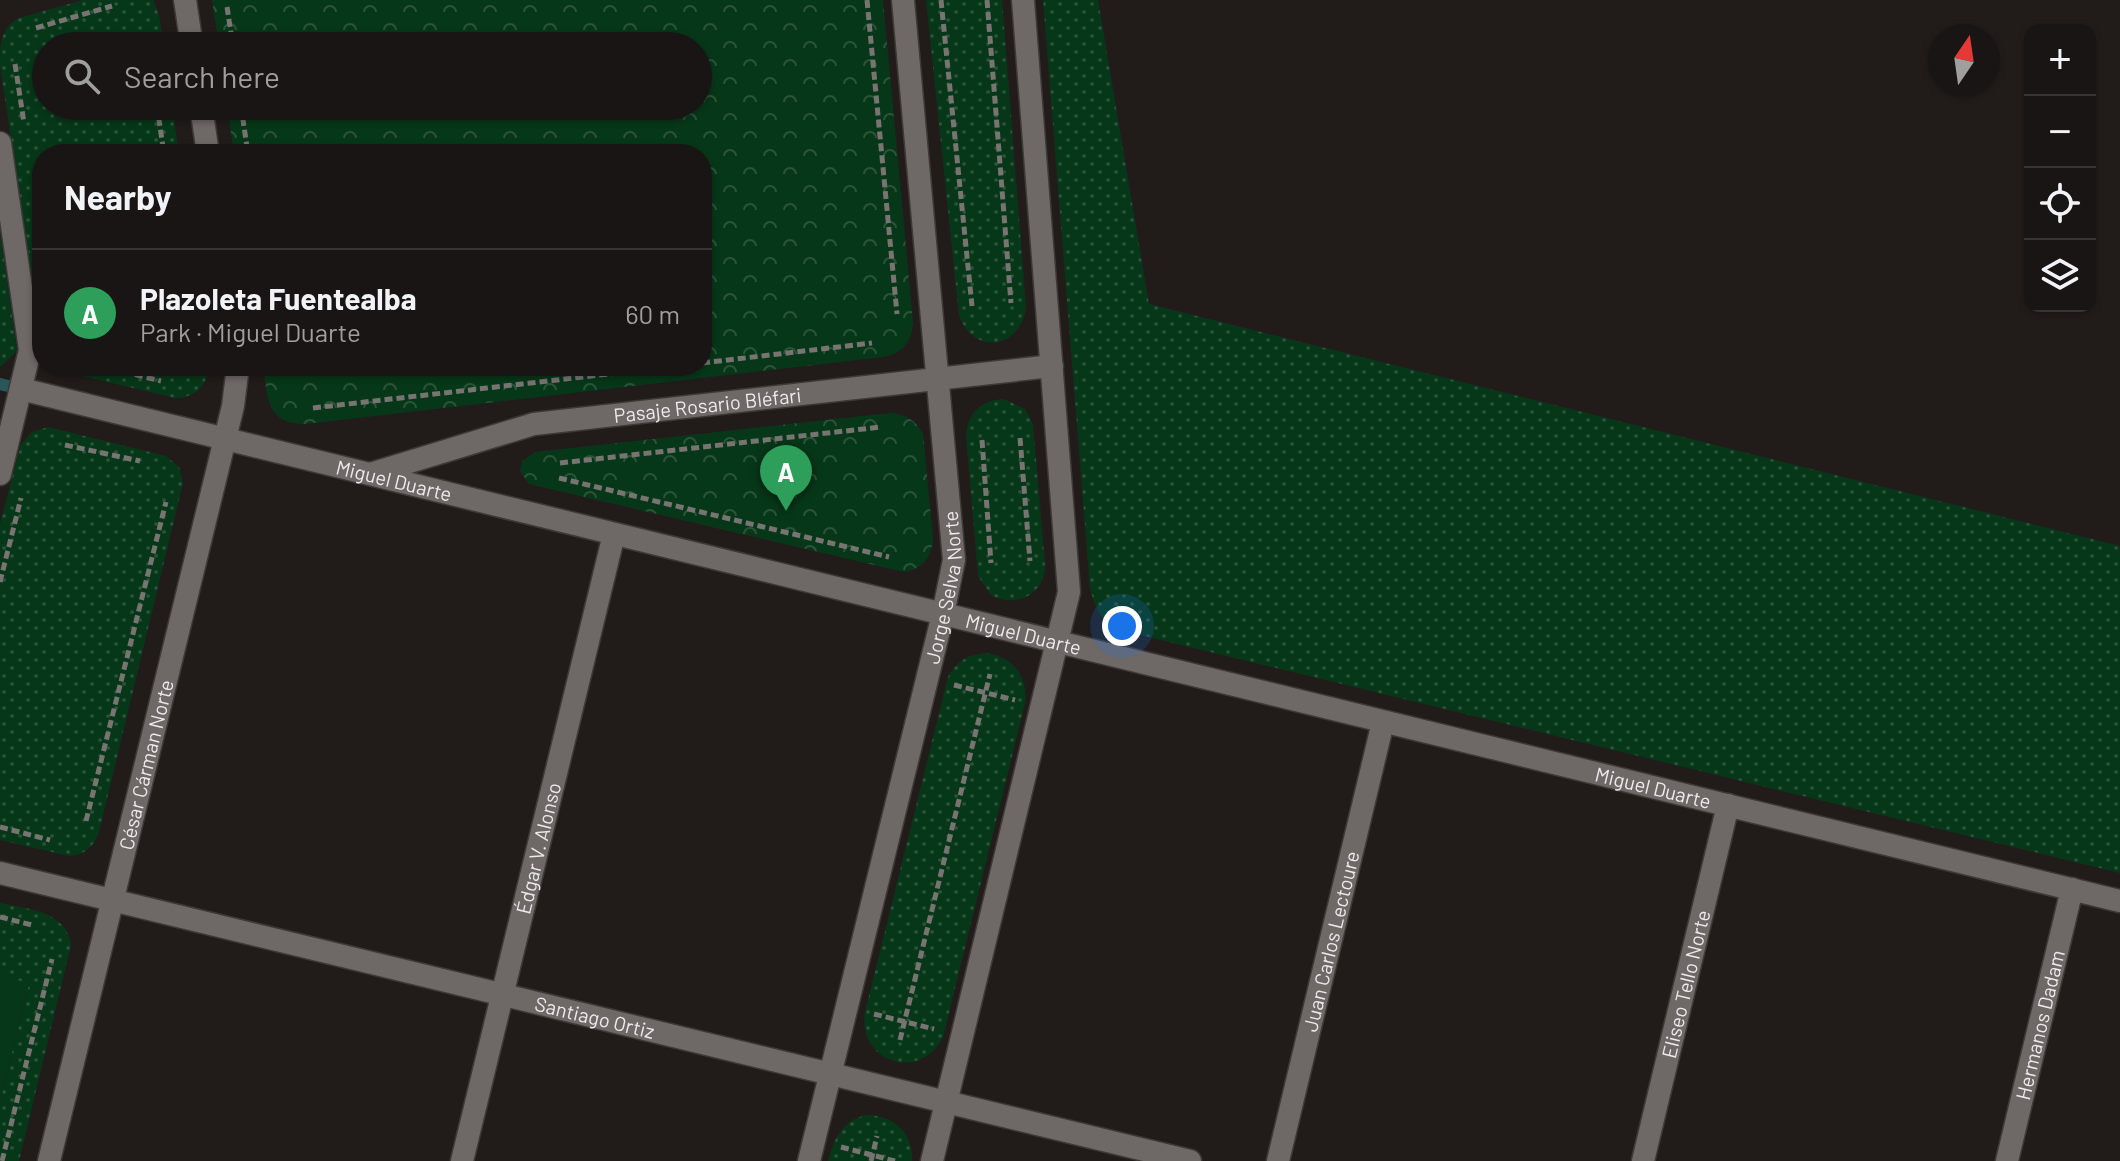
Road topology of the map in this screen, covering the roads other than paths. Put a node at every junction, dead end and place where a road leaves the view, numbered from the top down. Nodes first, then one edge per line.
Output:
1 (185, 0) edge
2 (903, 0) edge
3 (1023, 0) edge
4 (190, 32) edge
5 (203, 120) edge
6 (0, 143) edge
7 (207, 144) edge
8 (1052, 366) junction
9 (237, 376) edge
10 (938, 378) junction
11 (21, 389) junction
12 (224, 439) junction
13 (0, 474) edge
14 (369, 474) junction
15 (614, 534) junction
16 (943, 614) junction
17 (1058, 642) junction
18 (1383, 722) junction
19 (1728, 805) junction
20 (0, 873) edge
21 (2072, 889) junction
22 (112, 900) junction
23 (2120, 901) edge
24 (502, 995) junction
25 (831, 1074) junction
26 (946, 1102) junction
27 (49, 1161) edge
28 (462, 1161) edge
29 (809, 1161) edge
30 (932, 1161) edge
31 (1190, 1161) edge
32 (1278, 1161) edge
33 (1643, 1161) edge
34 (2007, 1161) edge

1 - 4 street
2 - 10 street, Jorge Selva Norte
3 - 8 street
5 - 7 street
6 - 11 street
8 - 10 street, Pasaje Rosario Bléfari
8 - 17 street
9 - 12 street, César Cárman Norte
10 - 14 street, Pasaje Rosario Bléfari
10 - 16 street, Jorge Selva Norte
11 - 12 street, Miguel Duarte
11 - 13 street
12 - 14 street, Miguel Duarte
12 - 22 street, César Cárman Norte
14 - 15 street, Miguel Duarte
15 - 16 street, Miguel Duarte
15 - 24 street, Édgar V. Alonso
16 - 17 street, Miguel Duarte
16 - 25 street, Jorge Selva Norte
17 - 18 street, Miguel Duarte
17 - 26 street
18 - 19 street, Miguel Duarte
18 - 32 street, Juan Carlos Lectoure
19 - 21 street, Miguel Duarte
19 - 33 street, Eliseo Tello Norte
20 - 22 street, Santiago Ortiz
21 - 23 street, Miguel Duarte
21 - 34 street, Hermanos Dadam
22 - 24 street, Santiago Ortiz
22 - 27 street, César Cárman Norte
24 - 25 street, Santiago Ortiz
24 - 28 street, Édgar V. Alonso
25 - 26 street, Santiago Ortiz
25 - 29 street, Jorge Selva Norte
26 - 30 street
26 - 31 street, Santiago Ortiz

